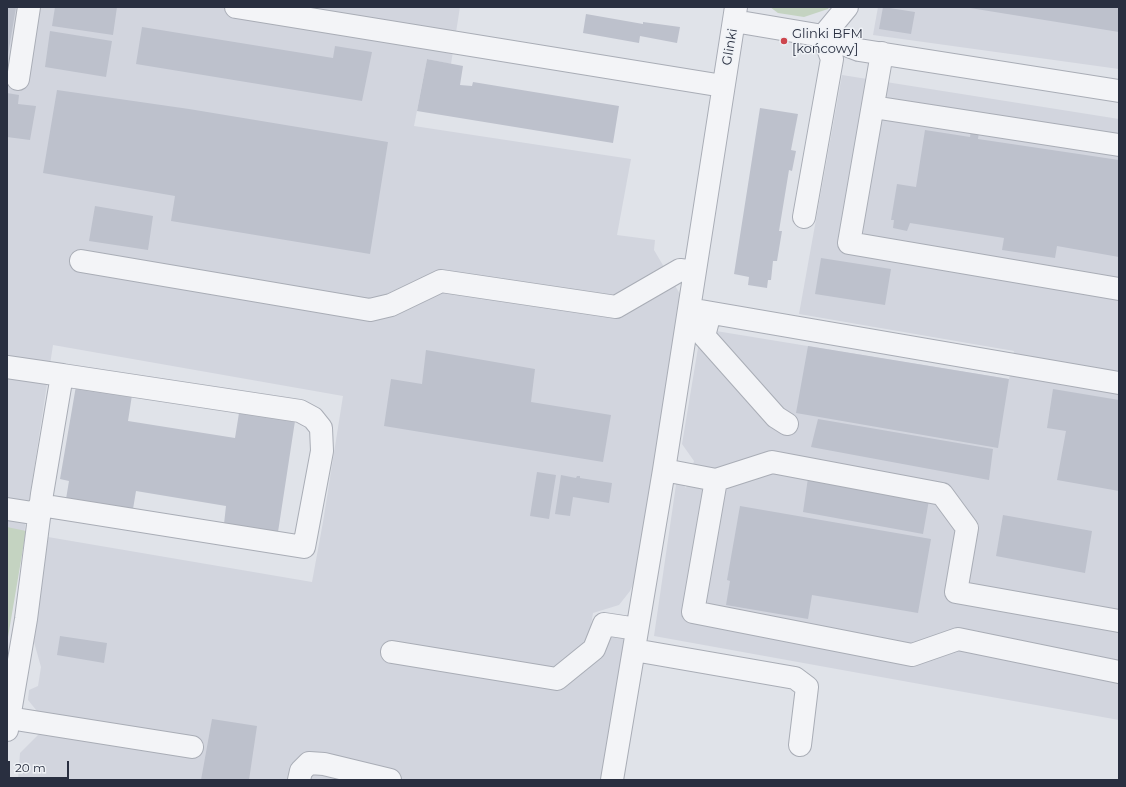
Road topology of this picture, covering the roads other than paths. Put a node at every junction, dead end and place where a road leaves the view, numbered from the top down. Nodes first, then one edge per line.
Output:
1 (29, 7) edge
2 (236, 7) edge
3 (847, 7) edge
4 (735, 10) edge
5 (823, 36) junction
6 (882, 53) junction
7 (18, 78) dead end
8 (723, 86) junction
9 (1119, 91) edge
10 (873, 107) junction
11 (1119, 145) edge
12 (804, 217) dead end
13 (81, 261) dead end
14 (694, 272) junction
15 (1119, 289) edge
16 (689, 309) junction
17 (710, 313) junction
18 (7, 367) edge
19 (62, 375) junction
20 (1119, 383) edge
21 (787, 424) dead end
22 (664, 470) junction
23 (716, 480) junction
24 (7, 509) edge
25 (40, 510) junction
26 (1119, 621) edge
27 (635, 640) junction
28 (392, 652) dead end
29 (1119, 672) edge
30 (8, 724) edge
31 (800, 745) dead end
32 (192, 747) dead end
33 (299, 780) edge
34 (390, 780) edge
35 (612, 780) edge

1 - 7 street
2 - 8 street
3 - 5 street
4 - 5 street
4 - 8 street, Glinki
5 - 6 street
5 - 12 street
6 - 9 street
6 - 10 street
8 - 14 street, Glinki
10 - 11 street
10 - 15 street
13 - 14 street
14 - 16 street, Glinki
16 - 17 street
16 - 22 street, Glinki
17 - 20 street
17 - 21 street
18 - 19 street
19 - 25 street
19 - 25 street
22 - 23 street
22 - 27 street, Glinki
23 - 26 street
23 - 29 street
24 - 25 street
25 - 30 street
27 - 28 street
27 - 31 street
27 - 35 street, Glinki
30 - 32 street
33 - 34 street

